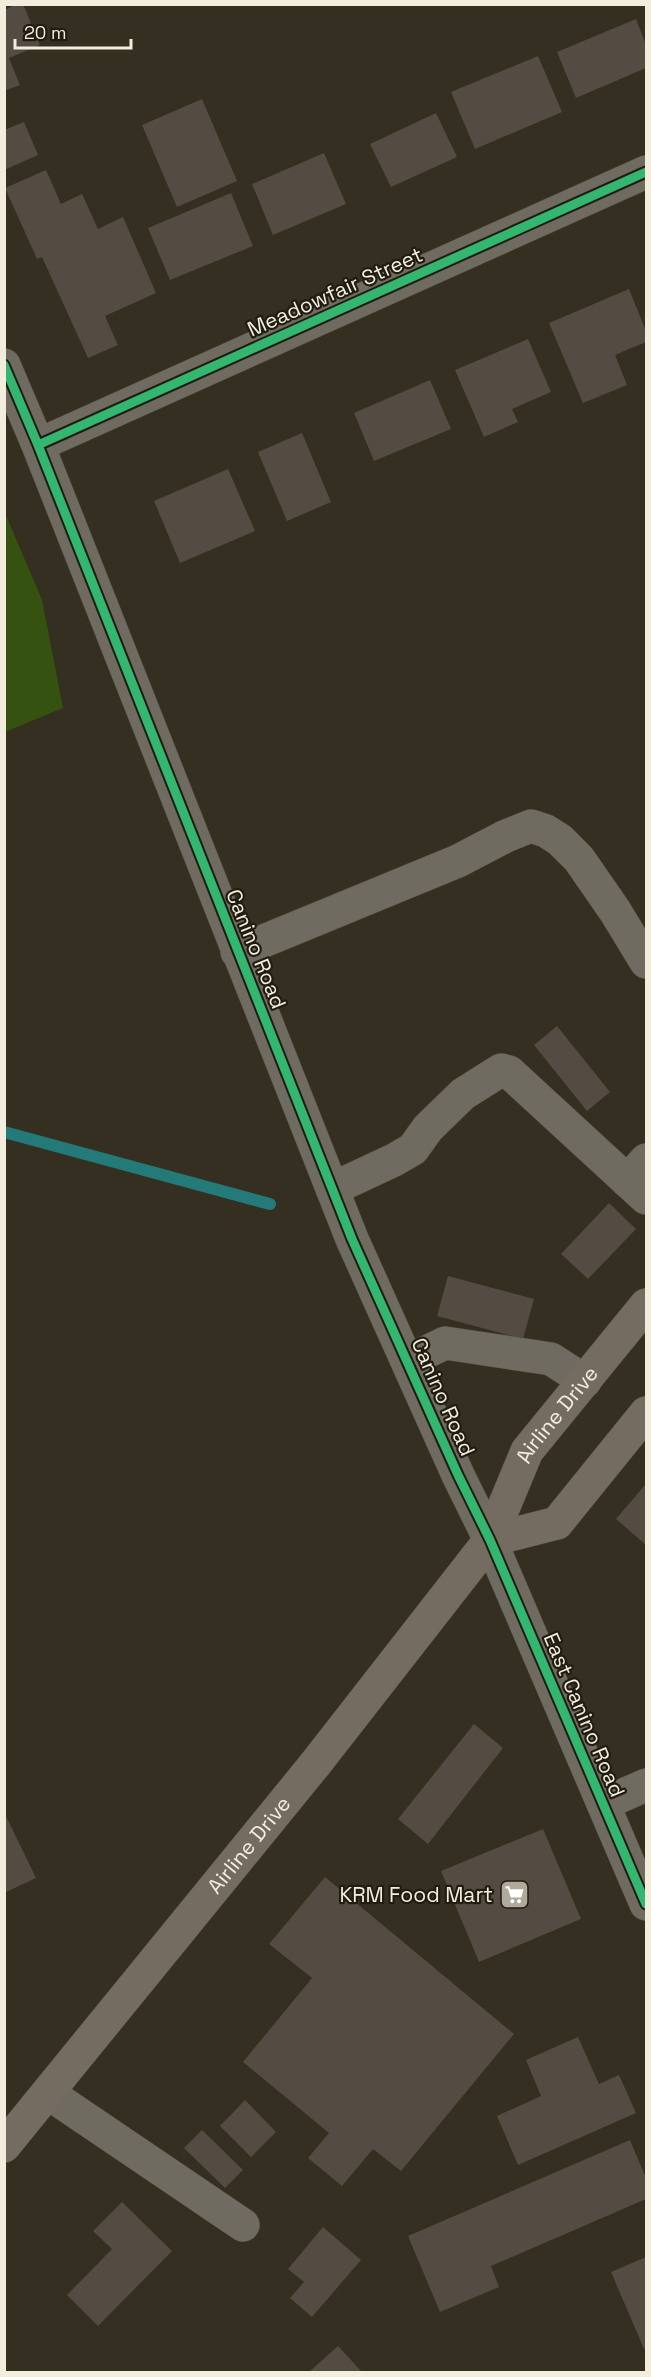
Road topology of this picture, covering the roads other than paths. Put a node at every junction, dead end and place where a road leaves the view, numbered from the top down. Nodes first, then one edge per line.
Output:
1 (646, 172) edge
2 (4, 364) edge
3 (38, 445) junction
4 (237, 952) junction
5 (646, 962) edge
6 (640, 1180) edge
7 (332, 1189) junction
8 (646, 1305) edge
9 (408, 1361) junction
10 (585, 1381) junction
11 (646, 1413) edge
12 (490, 1540) junction
13 (646, 1785) edge
14 (603, 1804) junction
15 (646, 1904) edge
16 (48, 2093) junction
17 (4, 2146) edge
18 (243, 2225) dead end

1 - 3 street, Meadowfair Street
2 - 3 street, Canino Road
3 - 4 street, Canino Road
4 - 5 street
4 - 7 street, Canino Road
6 - 7 street
7 - 9 street, Canino Road
8 - 10 main road, Airline Drive
9 - 10 street
9 - 12 street, Canino Road
10 - 12 main road, Airline Drive
11 - 12 main road
12 - 14 street, East Canino Road
12 - 16 main road, Airline Drive
13 - 14 street
14 - 15 street, East Canino Road
16 - 17 main road, Airline Drive
16 - 18 street

